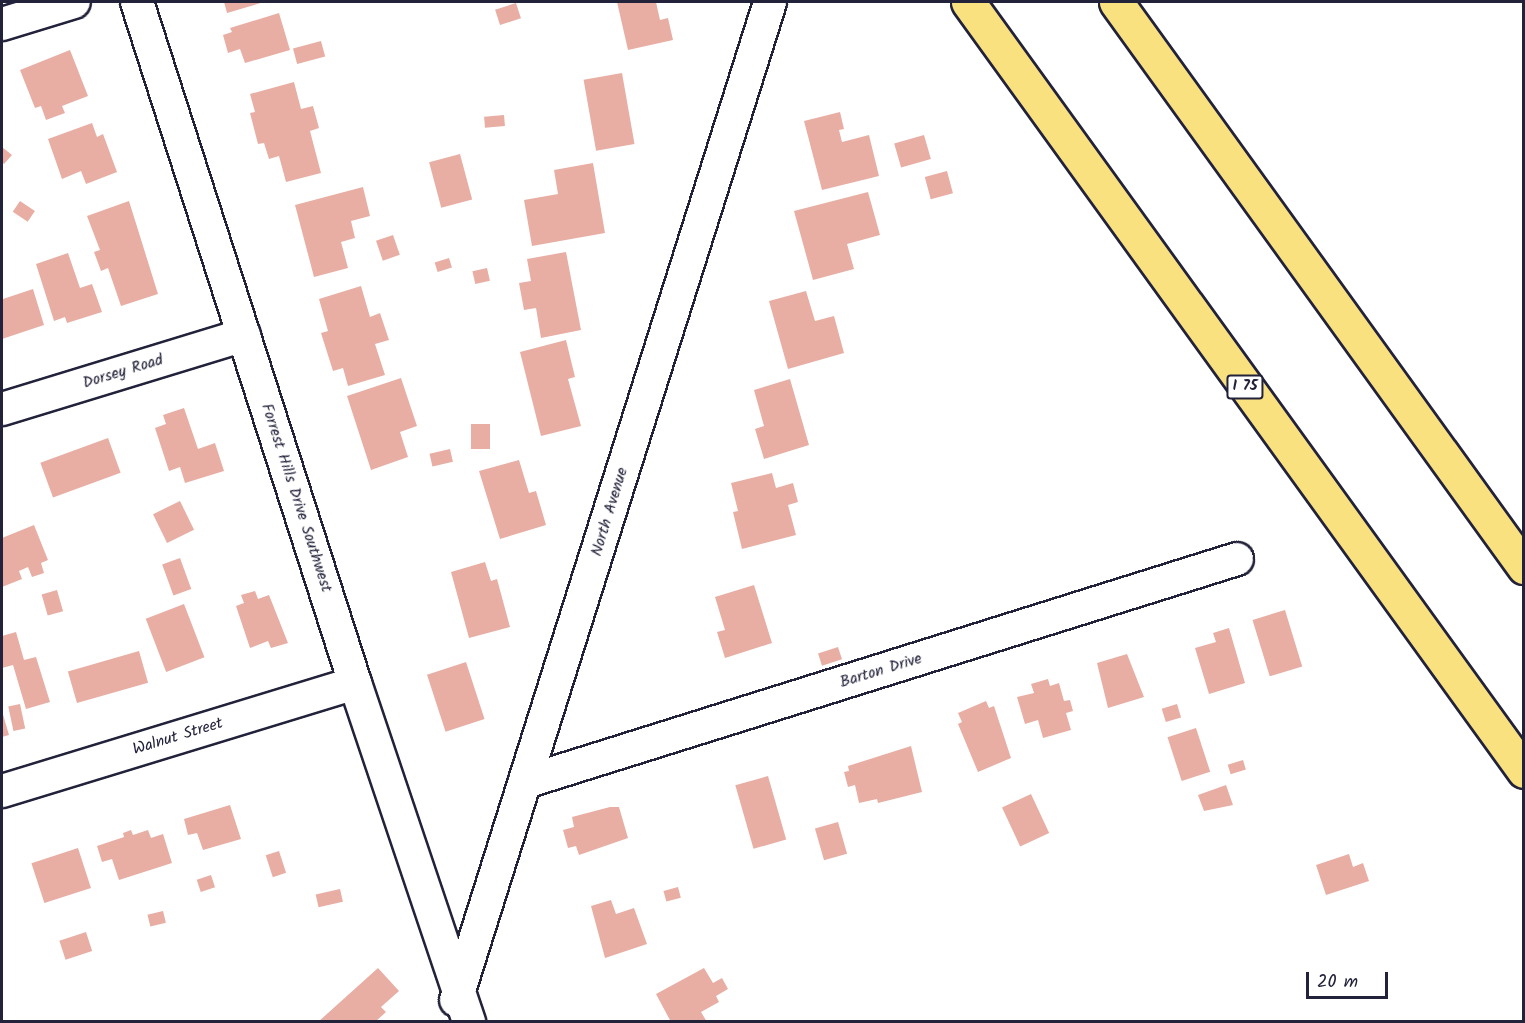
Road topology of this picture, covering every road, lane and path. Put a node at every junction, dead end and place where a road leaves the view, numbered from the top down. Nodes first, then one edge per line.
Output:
1 (74, 2) edge
2 (137, 2) edge
3 (770, 2) edge
4 (968, 2) edge
5 (1116, 2) edge
6 (2, 24) edge
7 (244, 335) junction
8 (2, 409) edge
9 (1237, 559) dead end
10 (1524, 567) edge
11 (355, 683) junction
12 (1524, 771) edge
13 (525, 782) junction
14 (2, 791) edge
15 (459, 1012) edge

1 - 6 street
2 - 7 street, Forrest Hills Drive Southwest
3 - 13 street, North Avenue
4 - 12 highway, I 75
5 - 10 highway
7 - 8 street, Dorsey Road
7 - 11 street, Forrest Hills Drive Southwest
9 - 13 street, Barton Drive
11 - 14 street, Walnut Street
11 - 15 street, Forrest Hills Drive Southwest
13 - 15 street, North Avenue

